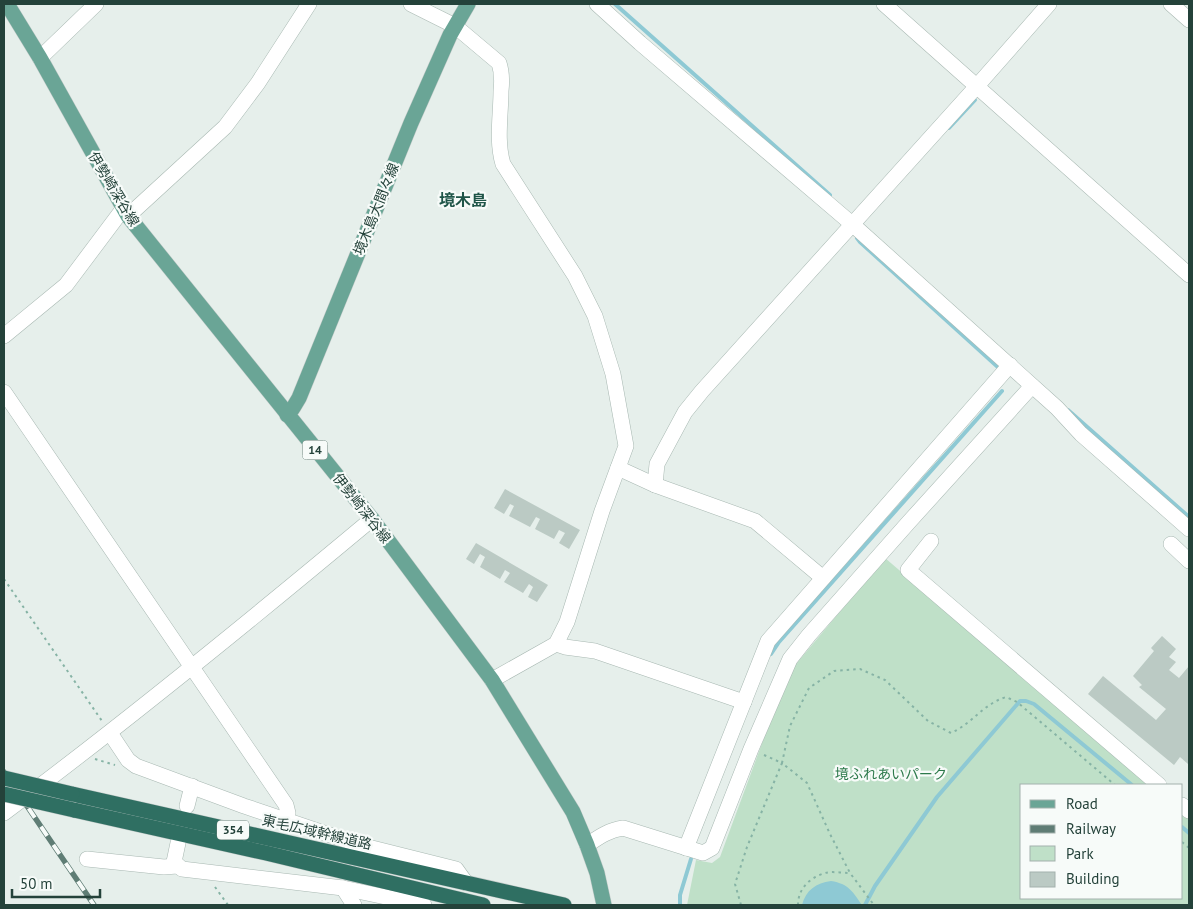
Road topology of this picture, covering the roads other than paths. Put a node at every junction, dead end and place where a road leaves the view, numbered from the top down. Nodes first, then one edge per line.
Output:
1 (7, 4) edge
2 (96, 4) edge
3 (309, 4) edge
4 (411, 4) edge
5 (468, 4) edge
6 (597, 4) edge
7 (884, 4) edge
8 (1049, 4) edge
9 (1171, 4) edge
10 (1189, 20) edge
11 (455, 26) junction
12 (40, 58) junction
13 (977, 86) junction
14 (126, 213) junction
15 (852, 224) junction
16 (1189, 275) edge
17 (4, 336) edge
18 (1010, 366) junction
19 (1032, 386) junction
20 (4, 392) edge
21 (287, 415) junction
22 (618, 468) junction
23 (655, 485) junction
24 (372, 519) junction
25 (1189, 529) edge
26 (931, 541) dead end
27 (1171, 544) dead end
28 (1189, 560) edge
29 (823, 578) junction
30 (556, 644) junction
31 (193, 667) junction
32 (492, 680) junction
33 (744, 702) junction
34 (110, 733) junction
35 (4, 778) edge
36 (1158, 784) edge
37 (192, 786) junction
38 (4, 794) edge
39 (187, 806) dead end
40 (4, 813) edge
41 (286, 820) junction
42 (178, 843) dead end
43 (587, 845) junction
44 (686, 848) junction
45 (87, 859) dead end
46 (177, 866) junction
47 (466, 883) junction
48 (343, 888) junction
49 (354, 905) edge
50 (424, 905) edge
51 (483, 905) edge
52 (564, 905) edge
53 (604, 905) edge

1 - 12 main road, 伊勢崎深谷線 / 14
2 - 12 street
3 - 14 street
4 - 11 street
5 - 11 main road, 境木島大間々線
6 - 15 street
7 - 13 street
8 - 13 street
9 - 10 street
11 - 21 main road, 境木島大間々線
11 - 22 street
12 - 14 main road, 伊勢崎深谷線 / 14
13 - 15 street
13 - 16 street
14 - 17 street
14 - 21 main road, 伊勢崎深谷線 / 14
15 - 18 street
15 - 23 street
18 - 19 street
18 - 29 street
19 - 25 street
19 - 44 street
20 - 31 street
21 - 24 main road, 伊勢崎深谷線 / 14
22 - 23 street
22 - 30 street
23 - 29 street
24 - 31 street
24 - 32 main road, 伊勢崎深谷線 / 14
26 - 36 street
27 - 28 street
29 - 33 street
30 - 32 street
30 - 33 street
31 - 34 street
31 - 41 street
32 - 43 main road, 伊勢崎深谷線 / 14
33 - 44 street
34 - 37 street
34 - 40 street
35 - 47 highway, 東毛広域幹線道路 / 354, bridge
37 - 39 street
37 - 41 street
38 - 51 highway, 354, bridge
41 - 47 street
42 - 46 street
43 - 44 street
43 - 53 main road, 伊勢崎深谷線 / 14
45 - 46 street
46 - 48 street
47 - 52 highway, 東毛広域幹線道路 / 354
48 - 49 street
48 - 50 street

